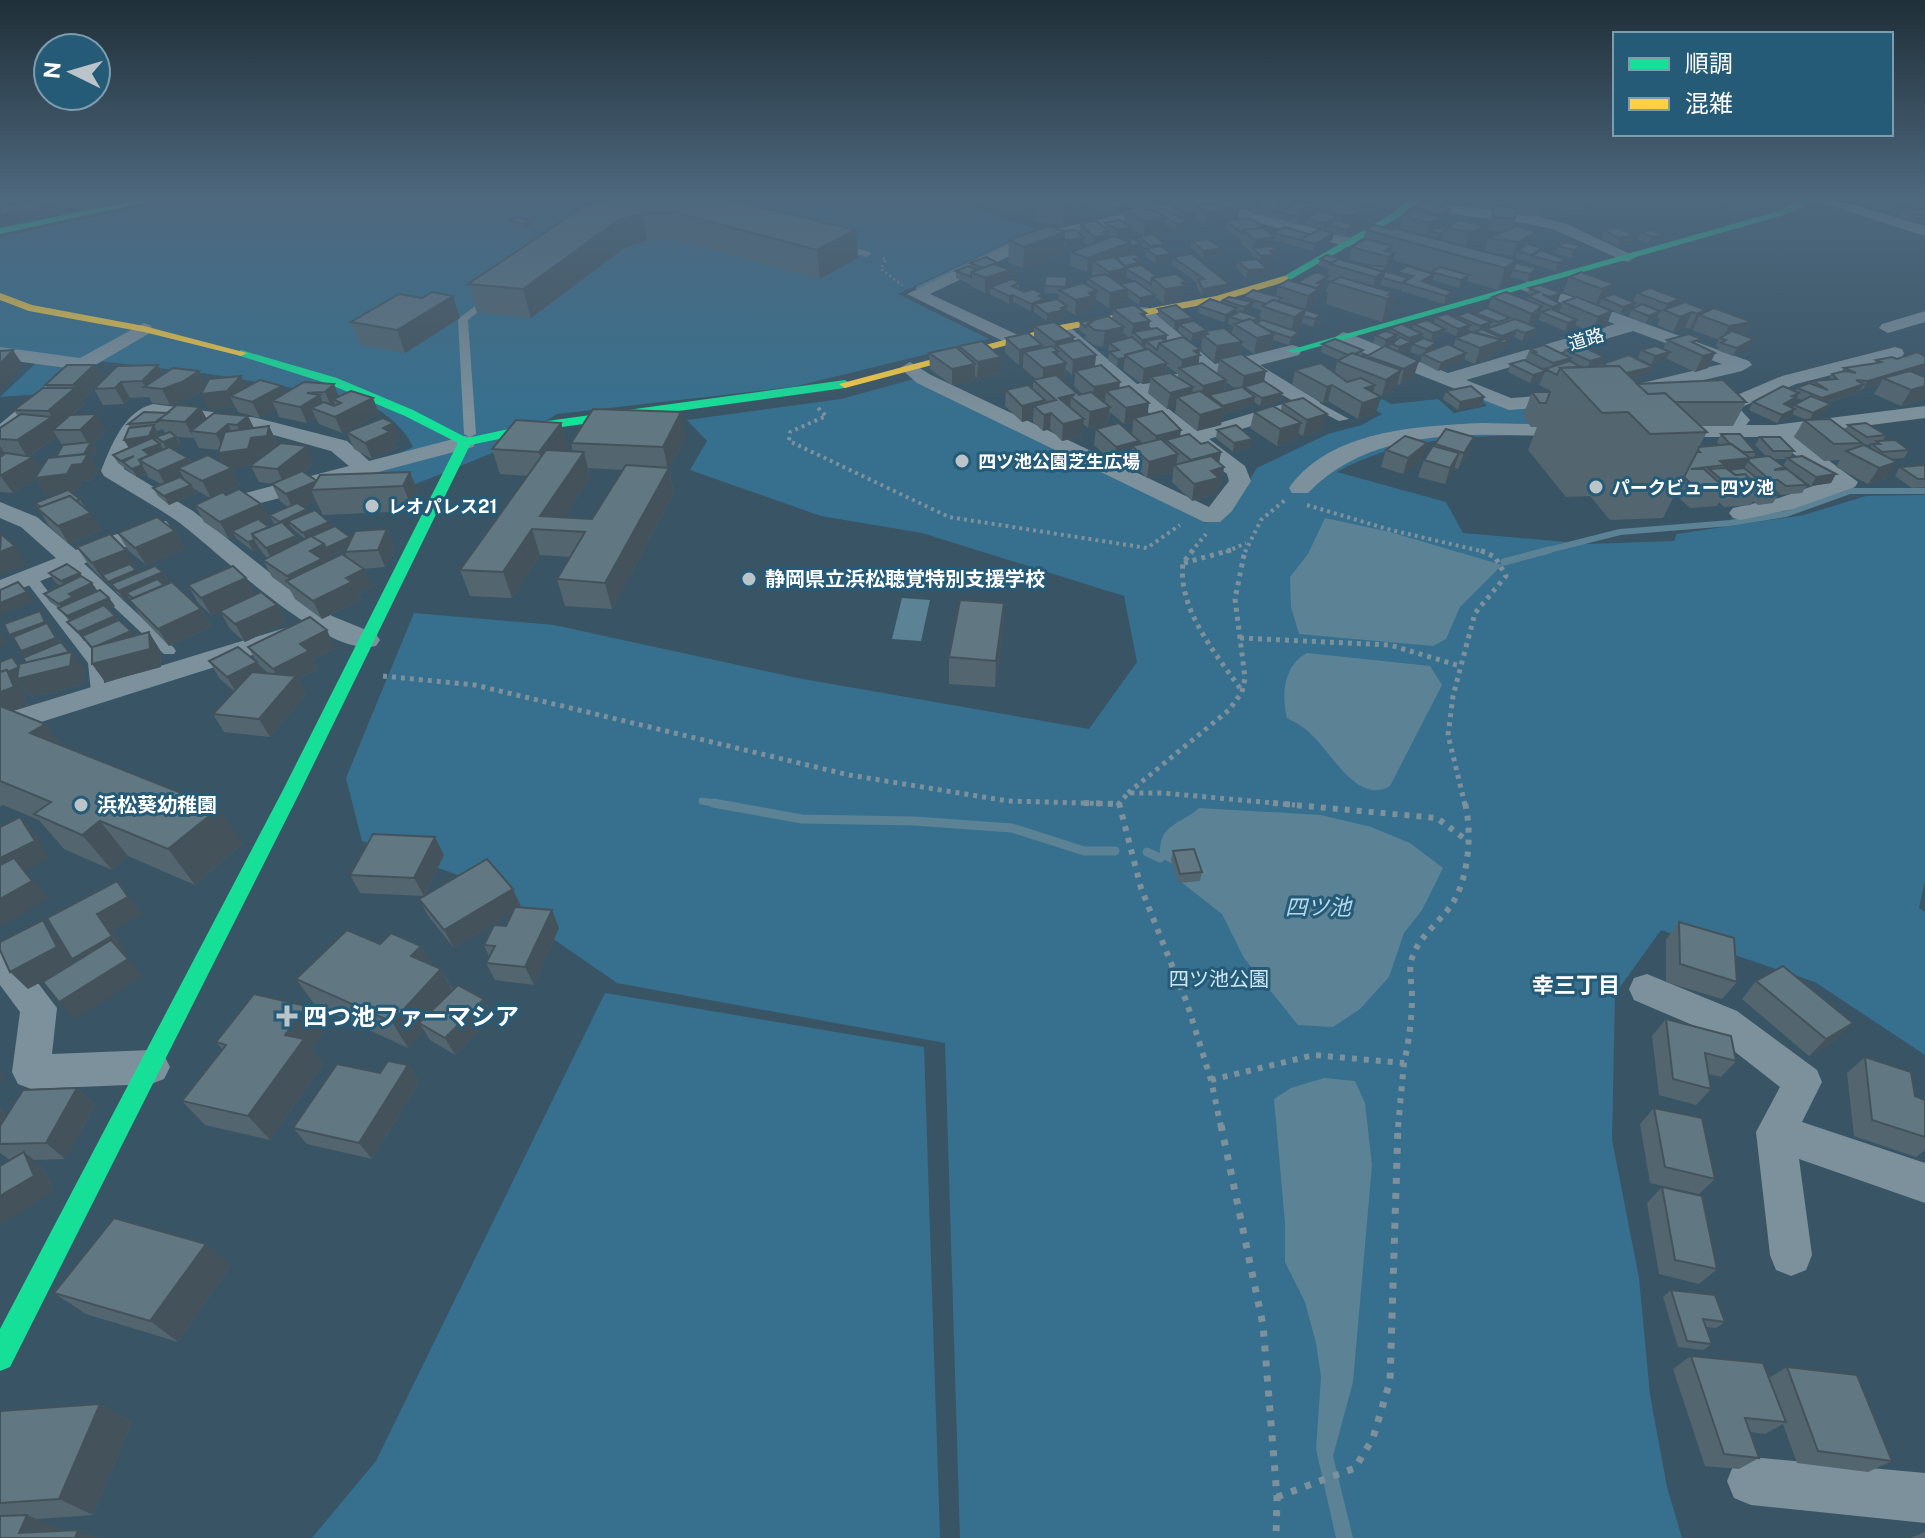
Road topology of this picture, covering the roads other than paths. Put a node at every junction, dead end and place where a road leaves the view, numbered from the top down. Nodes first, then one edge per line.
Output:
1 (965, 270) edge
2 (1300, 270) edge
3 (1584, 270) edge
4 (1527, 278) junction
5 (499, 290) edge
6 (0, 296) edge
7 (1143, 312) junction
8 (1925, 316) edge
9 (1633, 325) junction
10 (1060, 328) junction
11 (1888, 328) dead end
12 (144, 329) junction
13 (1343, 338) junction
14 (1013, 340) junction
15 (1292, 351) joint
16 (0, 353) edge
17 (1895, 353) dead end
18 (83, 364) junction
19 (1244, 364) junction
20 (910, 368) junction
21 (1214, 371) junction
22 (1111, 373) junction
23 (1448, 379) junction
24 (1081, 380) edge
25 (1133, 391) junction
26 (1615, 394) edge
27 (1007, 398) edge
28 (1584, 399) edge
29 (1310, 402) junction
30 (978, 405) junction
31 (1925, 412) edge
32 (1165, 418) junction
33 (1343, 419) dead end
34 (1136, 426) edge
35 (1590, 431) edge
36 (1764, 431) junction
37 (1650, 432) edge
38 (0, 433) edge
39 (467, 438) junction
40 (1091, 438) dead end
41 (1191, 438) junction
42 (1062, 446) junction
43 (364, 468) junction
44 (1294, 493) road end
45 (0, 509) edge
46 (1741, 513) dead end
47 (185, 516) junction
48 (71, 559) junction
49 (29, 576) junction
50 (0, 589) edge
51 (323, 622) junction
52 (367, 640) junction
53 (169, 651) dead end
54 (98, 692) junction
55 (0, 725) edge
56 (0, 959) edge
57 (1647, 989) dead end
58 (151, 1067) junction
59 (1776, 1132) junction
60 (1925, 1183) edge
61 (1791, 1255) dead end
62 (19, 1280) edge
63 (0, 1357) edge
64 (1751, 1481) dead end
65 (1925, 1498) edge

1 - 14 street
2 - 7 street
3 - 4 street
4 - 9 street, 道路
4 - 13 street
5 - 39 lane
6 - 12 street
7 - 10 street
7 - 21 street
8 - 11 street
9 - 23 street, 道路
9 - 26 street
10 - 14 street
10 - 22 street
12 - 18 street
12 - 39 street
13 - 15 street
13 - 23 street
14 - 20 street
15 - 19 street
16 - 18 street
17 - 36 street
18 - 38 street
19 - 21 street
19 - 29 street
20 - 30 street
20 - 39 street
21 - 25 street
22 - 24 street
22 - 25 street
23 - 28 street
25 - 32 street
27 - 30 street
29 - 33 lane
29 - 41 street
30 - 42 street
31 - 36 street
32 - 34 street
32 - 41 street
35 - 44 street
36 - 37 street
36 - 46 street
39 - 43 street
39 - 52 street
40 - 42 street
41 - 42 street
43 - 47 street
43 - 47 street
45 - 48 street
47 - 48 street
47 - 51 street
48 - 49 street
48 - 53 lane
49 - 50 street
49 - 54 lane
51 - 52 street
51 - 54 street
52 - 58 street
54 - 55 street
56 - 58 street
57 - 59 street
58 - 62 street
59 - 60 street
59 - 61 street
62 - 63 street
64 - 65 street

